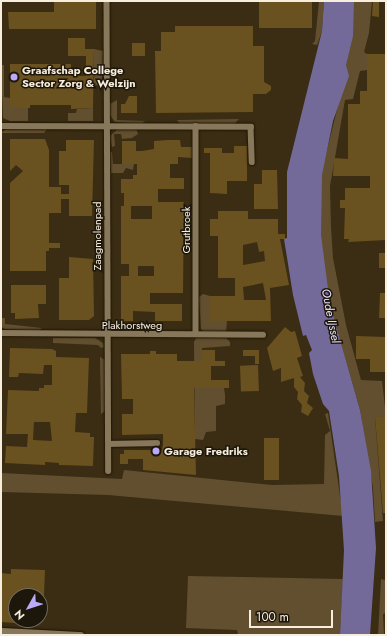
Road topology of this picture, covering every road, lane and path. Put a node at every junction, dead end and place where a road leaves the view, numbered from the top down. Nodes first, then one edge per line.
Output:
1 (107, 1) edge
2 (107, 125) junction
3 (1, 126) edge
4 (196, 126) junction
5 (252, 162) dead end
6 (1, 333) edge
7 (196, 334) junction
8 (263, 335) dead end
9 (107, 336) junction
10 (157, 442) dead end
11 (109, 444) junction
12 (109, 471) dead end
13 (1, 631) edge
14 (81, 635) edge

1 - 2 street, Zaagmolenpad
2 - 3 street
2 - 4 street
2 - 9 street, Zaagmolenpad
4 - 5 street
4 - 7 street, Grutbroek
6 - 9 street, Plakhorstweg
7 - 8 street, Plakhorstweg
7 - 9 street, Plakhorstweg
9 - 11 street, Zaagmolenpad
10 - 11 street
11 - 12 street, Zaagmolenpad
13 - 14 street

